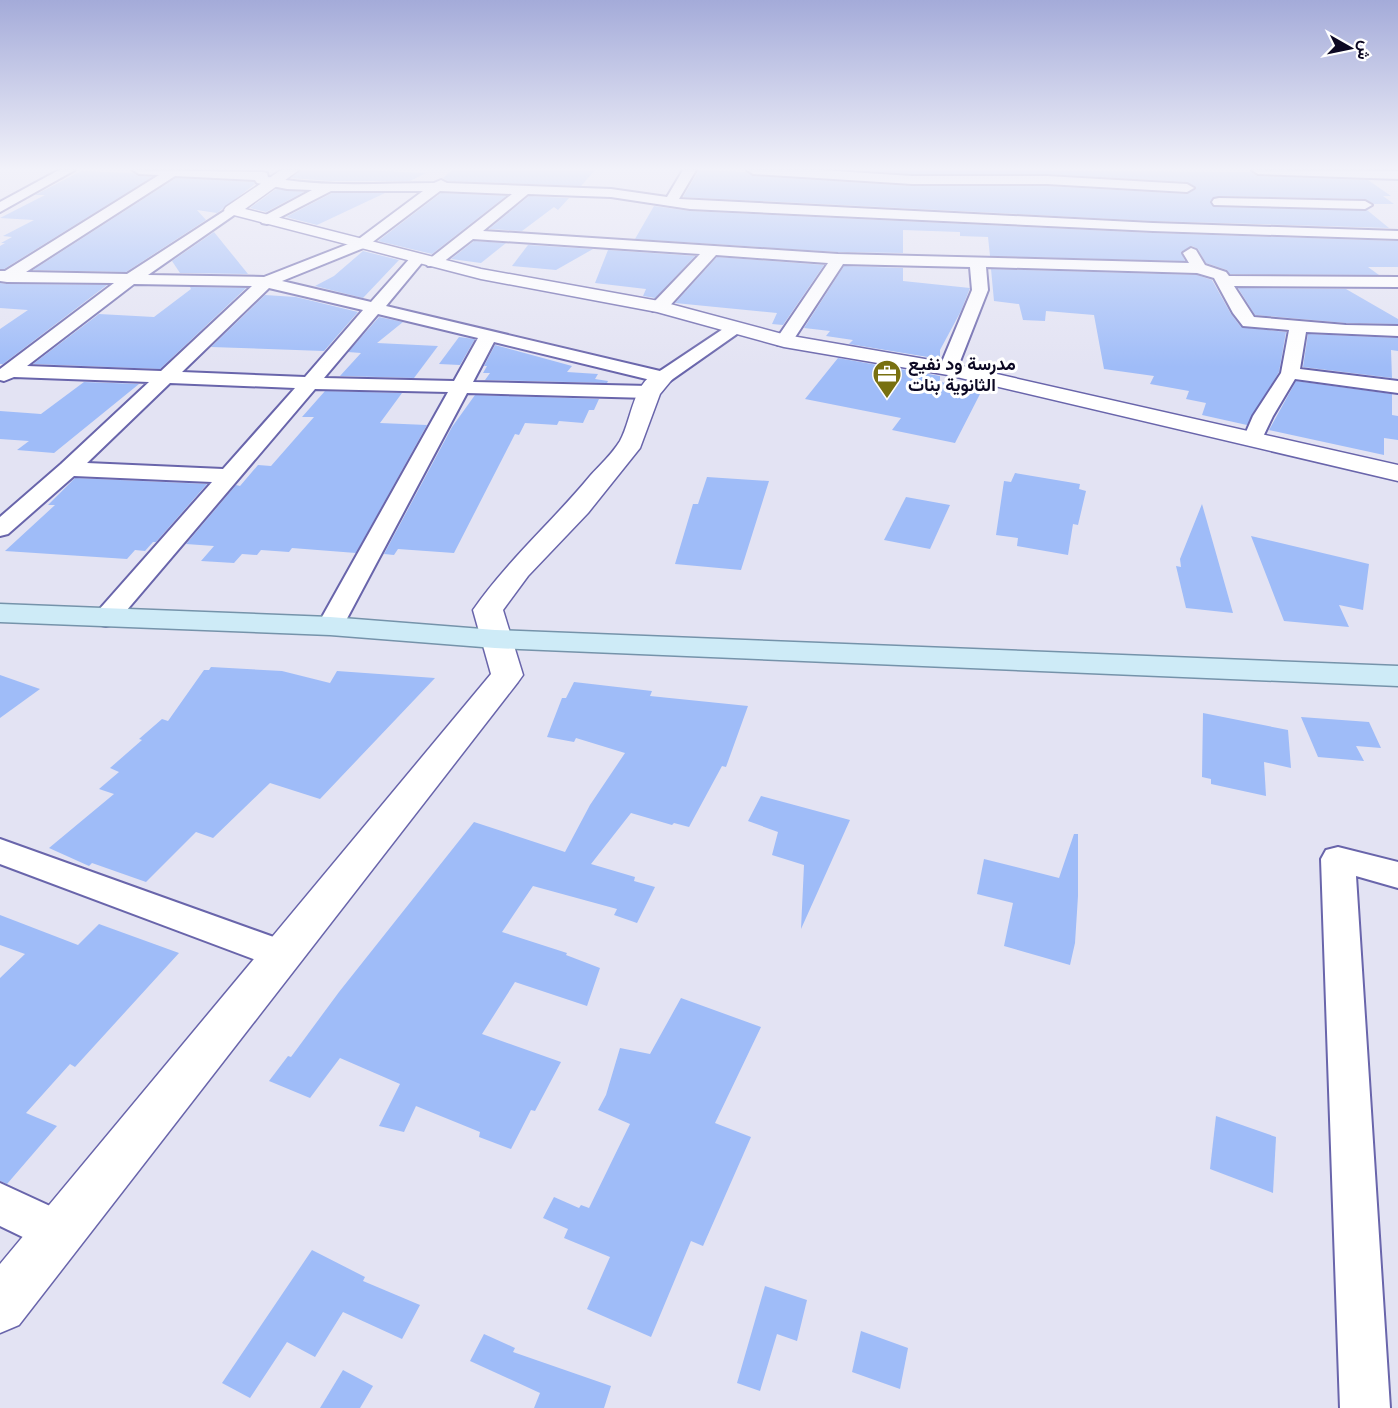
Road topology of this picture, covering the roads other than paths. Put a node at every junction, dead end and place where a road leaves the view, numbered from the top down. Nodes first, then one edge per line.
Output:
1 (70, 236) edge
2 (194, 236) edge
3 (329, 236) edge
4 (372, 236) edge
5 (466, 236) edge
6 (492, 236) edge
7 (1180, 236) edge
8 (1370, 236) edge
9 (361, 244) junction
10 (1388, 248) dead end
11 (711, 252) junction
12 (838, 259) junction
13 (425, 261) junction
14 (978, 262) junction
15 (1199, 268) junction
16 (3, 277) edge
17 (129, 280) junction
18 (1223, 280) junction
19 (266, 282) junction
20 (1398, 282) edge
21 (659, 307) junction
22 (375, 308) junction
23 (1298, 327) junction
24 (735, 329) junction
25 (1398, 331) edge
26 (489, 334) junction
27 (784, 342) junction
28 (948, 369) junction
29 (1290, 373) junction
30 (5, 375) edge
31 (166, 377) junction
32 (310, 383) junction
33 (656, 385) junction
34 (459, 387) junction
35 (1398, 387) edge
36 (1252, 439) junction
37 (69, 469) junction
38 (1398, 473) edge
39 (228, 476) junction
40 (0, 529) edge
41 (0, 613) edge
42 (106, 618) junction
43 (330, 626) junction
44 (495, 639) junction
45 (1398, 676) edge
46 (0, 851) edge
47 (1398, 875) edge
48 (283, 955) junction
49 (0, 1204) edge
50 (60, 1233) junction
51 (0, 1306) edge
52 (1365, 1408) edge

1 - 16 street
2 - 17 street
3 - 9 street
4 - 9 street
5 - 13 street
6 - 11 street
7 - 15 street
8 - 10 street
9 - 13 street
9 - 19 street
11 - 12 street
11 - 21 street
12 - 14 street
12 - 27 street
13 - 21 street
13 - 22 street
14 - 15 street
14 - 28 street
15 - 18 street
16 - 17 street
17 - 19 street
17 - 30 street
18 - 20 street
18 - 23 street
19 - 22 street
19 - 31 street
21 - 24 street
22 - 26 street
22 - 32 street
23 - 25 street
23 - 29 street
24 - 27 street
24 - 33 street
26 - 33 street
26 - 34 street
27 - 28 street
28 - 36 street
29 - 35 street
29 - 36 street
30 - 31 street
31 - 32 street
31 - 37 street
32 - 34 street
32 - 39 street
33 - 34 street
33 - 44 street
34 - 43 street
36 - 38 street
37 - 39 street
37 - 40 street
39 - 42 street
41 - 42 main road
42 - 43 main road
43 - 44 main road
44 - 45 main road
44 - 48 street
46 - 48 street
47 - 52 street
48 - 50 street
49 - 50 street
50 - 51 street

